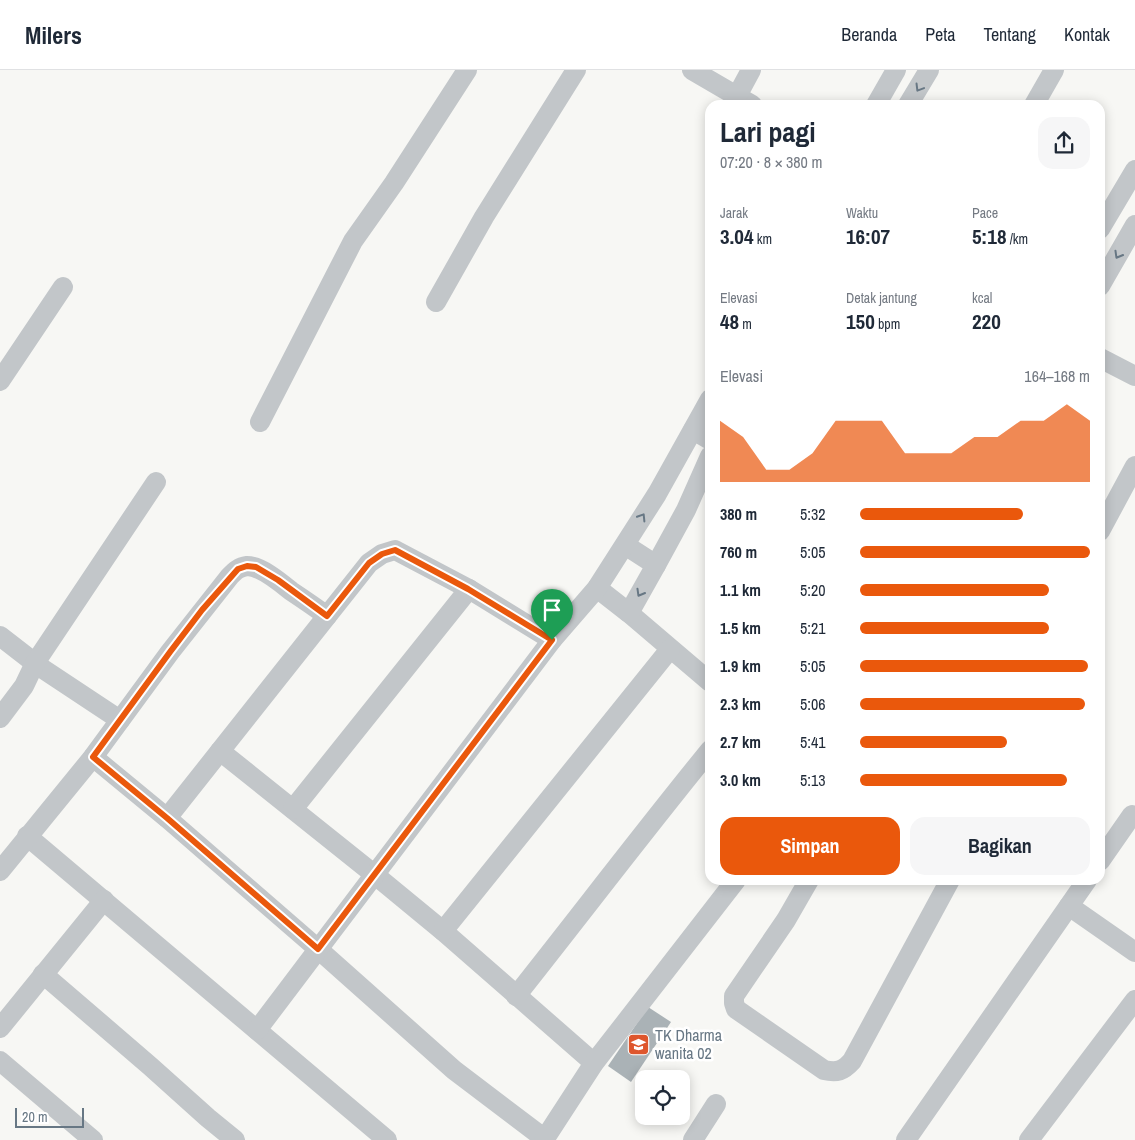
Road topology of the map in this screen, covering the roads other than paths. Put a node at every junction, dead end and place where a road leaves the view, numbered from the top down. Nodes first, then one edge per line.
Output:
1 (466, 70) edge
2 (576, 70) edge
3 (692, 70) edge
4 (751, 70) edge
5 (896, 70) edge
6 (930, 70) edge
7 (1054, 70) edge
8 (742, 100) edge
9 (744, 100) edge
10 (879, 100) edge
11 (911, 100) edge
12 (1037, 100) edge
13 (1135, 170) edge
14 (1105, 221) edge
15 (1135, 225) edge
16 (1105, 277) edge
17 (64, 287) dead end
18 (436, 302) dead end
19 (1105, 361) edge
20 (1135, 376) edge
21 (0, 382) edge
22 (260, 422) dead end
23 (705, 422) edge
24 (702, 435) edge
25 (1135, 466) edge
26 (705, 467) edge
27 (156, 482) dead end
28 (657, 494) junction
29 (686, 510) junction
30 (1105, 523) edge
31 (624, 545) junction
32 (656, 565) junction
33 (597, 588) junction
34 (468, 589) junction
35 (629, 613) junction
36 (327, 616) junction
37 (0, 636) edge
38 (552, 640) junction
39 (670, 649) junction
40 (35, 663) junction
41 (705, 678) edge
42 (0, 718) edge
43 (120, 720) junction
44 (220, 751) junction
45 (705, 756) edge
46 (93, 757) junction
47 (293, 809) junction
48 (1134, 814) edge
49 (167, 818) junction
50 (28, 836) junction
51 (1105, 854) edge
52 (0, 871) edge
53 (375, 874) junction
54 (732, 885) edge
55 (806, 885) edge
56 (947, 885) edge
57 (1084, 885) edge
58 (104, 900) junction
59 (1069, 906) junction
60 (443, 931) junction
61 (318, 949) junction
62 (1135, 952) edge
63 (43, 974) junction
64 (516, 996) junction
65 (1135, 1000) edge
66 (0, 1028) edge
67 (257, 1030) junction
68 (0, 1061) edge
69 (594, 1063) junction
70 (716, 1104) dead end
71 (93, 1140) edge
72 (235, 1140) edge
73 (386, 1140) edge
74 (545, 1140) edge
75 (693, 1140) edge
76 (907, 1140) edge
77 (1029, 1140) edge

1 - 22 street
2 - 18 street
3 - 8 street
4 - 9 street
5 - 10 street
6 -> 11 street
7 - 12 street
13 - 14 street
15 -> 16 street
17 - 21 street
19 - 20 street
23 - 24 street
24 - 28 street
25 - 30 street
26 - 29 street
27 - 40 street
28 - 29 street
31 -> 28 street
29 - 32 street
31 - 32 street
31 - 33 street
32 -> 35 street
33 - 35 street
33 - 38 street
34 - 36 street
34 - 38 street
34 - 47 street
35 - 39 street
36 - 43 street
36 - 44 street
37 - 40 street
38 - 53 street
39 - 41 street
39 - 60 street
40 - 42 street
40 - 43 street
43 - 46 street
44 - 47 street
44 - 49 street
45 - 64 street
46 - 49 street
46 - 50 street
47 - 53 street
48 - 51 street
49 - 61 street
50 - 52 street
50 - 58 street
53 - 60 street
53 - 61 street
54 - 69 street
55 - 56 street
57 - 59 street
58 - 63 street
58 - 67 street
59 - 62 street
59 - 76 street
60 - 64 street
61 - 67 street
61 - 74 street
63 - 66 street
63 - 72 street
64 - 69 street
65 - 77 street
67 - 73 street
68 - 71 street
69 - 74 street
70 - 75 street

